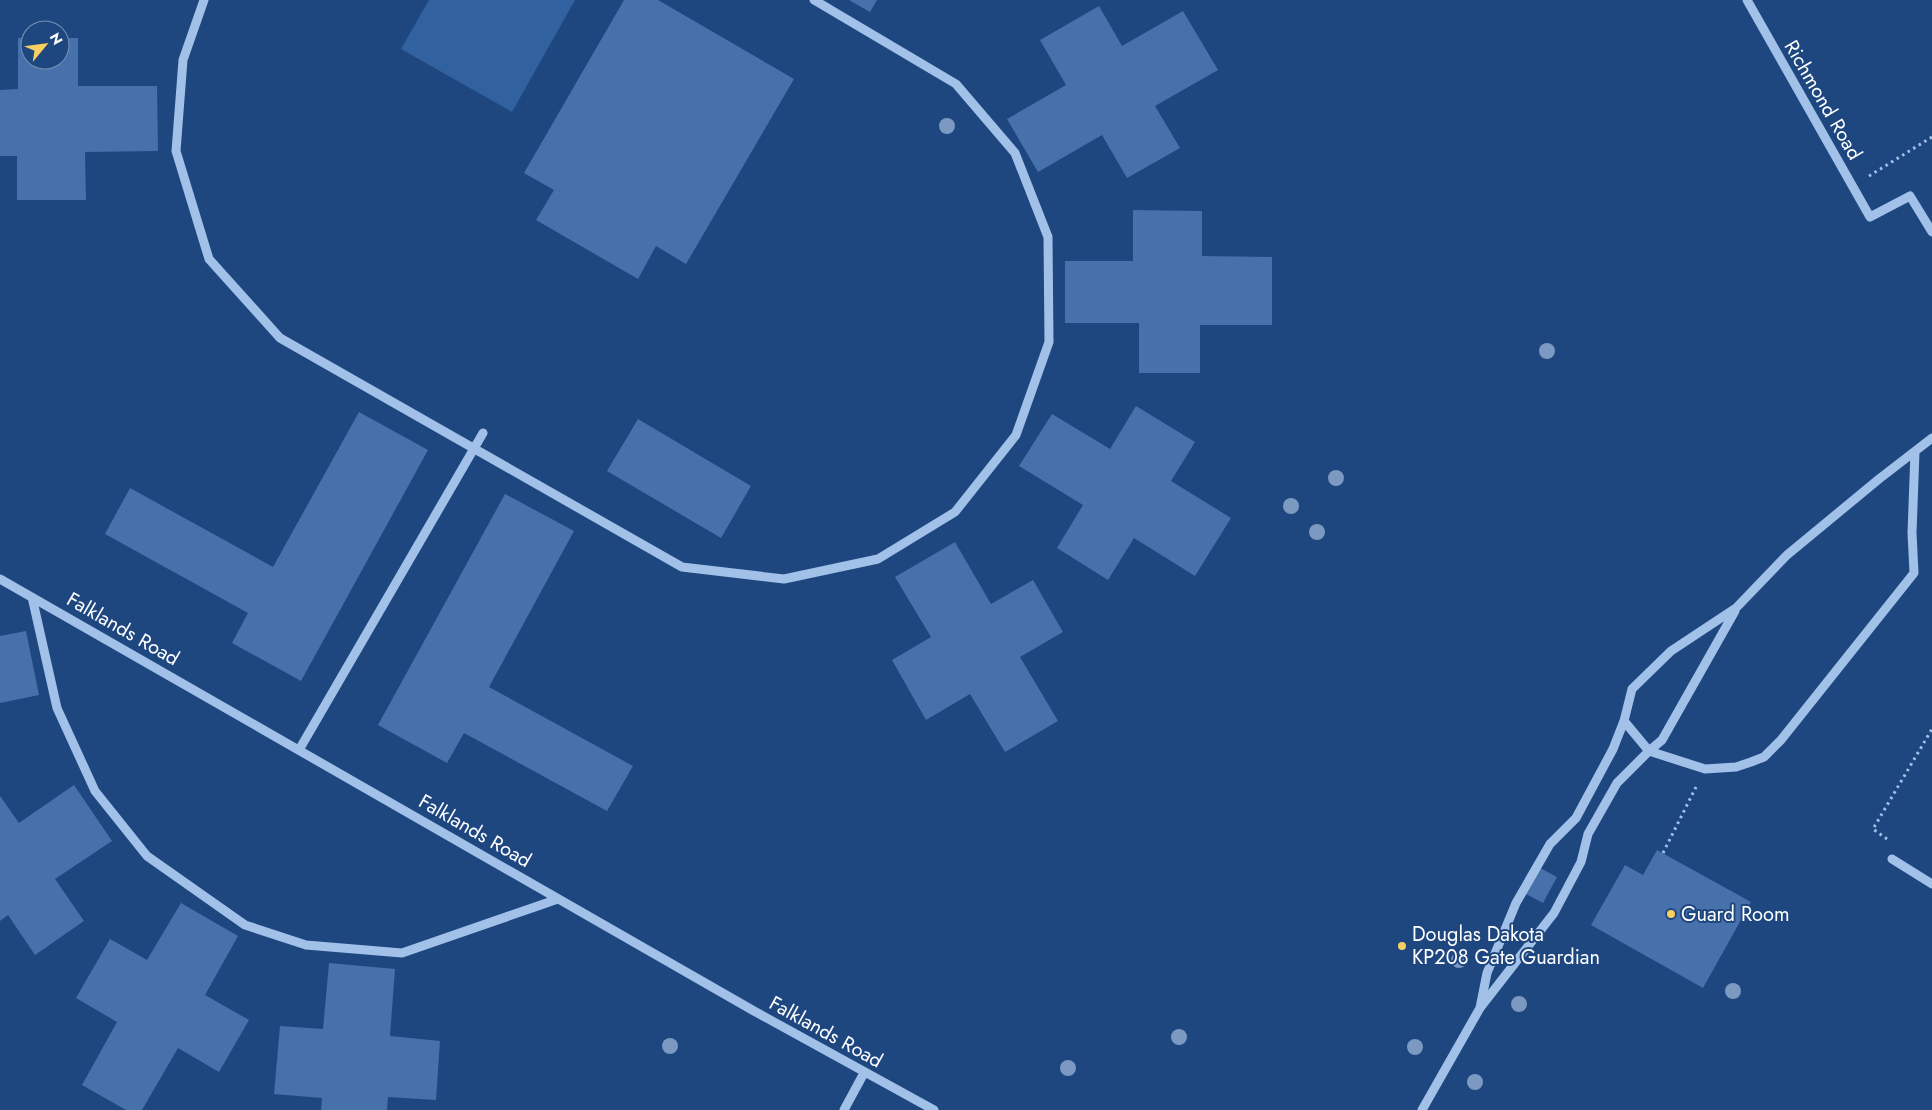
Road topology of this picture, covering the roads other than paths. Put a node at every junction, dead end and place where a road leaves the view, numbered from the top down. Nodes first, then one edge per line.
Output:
1 (204, 0) edge
2 (814, 0) edge
3 (1747, 0) edge
4 (1932, 232) edge
5 (483, 433) dead end
6 (1932, 438) edge
7 (474, 448) junction
8 (1915, 452) junction
9 (0, 579) edge
10 (32, 597) junction
11 (1736, 608) junction
12 (1624, 721) junction
13 (299, 750) junction
14 (1649, 751) junction
15 (1892, 859) road end
16 (1932, 884) edge
17 (558, 899) junction
18 (1480, 1008) junction
19 (864, 1073) junction
20 (844, 1110) edge
21 (934, 1110) edge
22 (1422, 1110) edge

1 - 7 street
2 - 7 street
3 - 4 street, Richmond Road
5 - 7 street
6 - 8 street
7 - 13 street
8 - 11 street
8 - 14 street
9 - 10 street, Falklands Road
10 - 13 street, Falklands Road
10 - 17 street
11 - 12 street
11 - 14 street
12 - 14 street
12 - 18 street
13 - 17 street, Falklands Road
14 - 18 street
15 - 16 street
17 - 19 street, Falklands Road
18 - 22 street
19 - 20 street
19 - 21 street, Falklands Road

